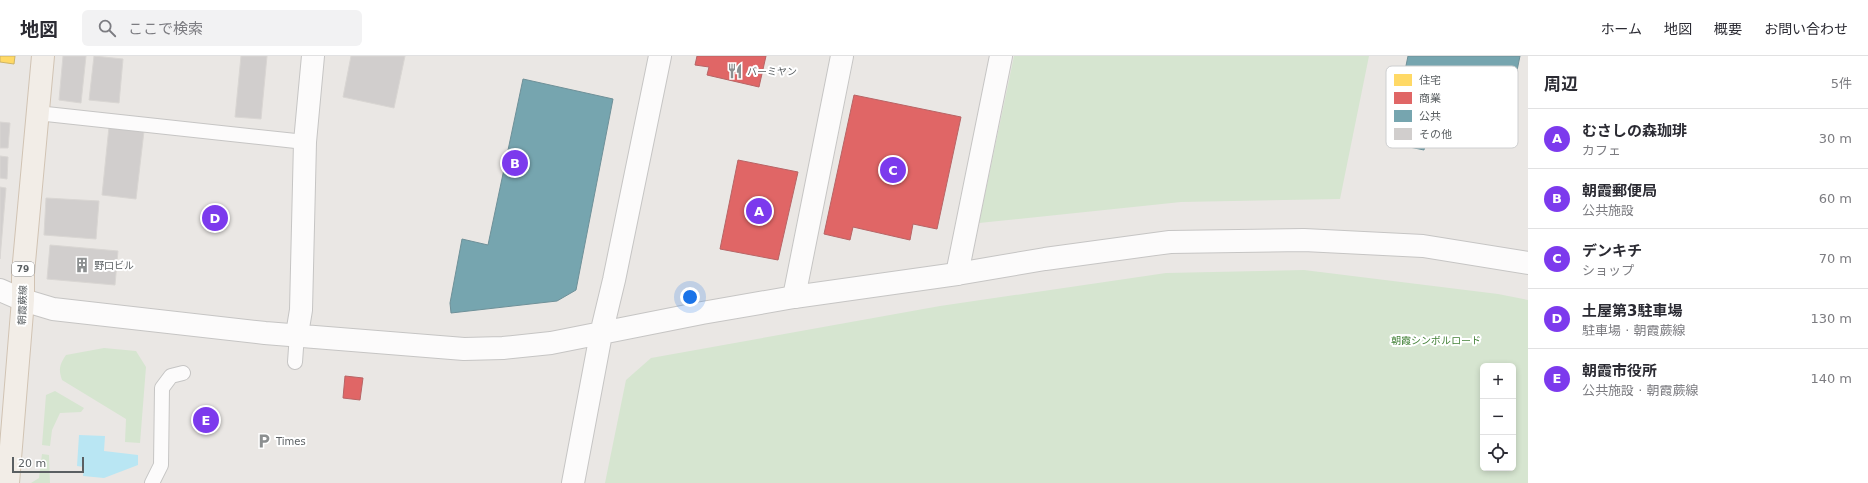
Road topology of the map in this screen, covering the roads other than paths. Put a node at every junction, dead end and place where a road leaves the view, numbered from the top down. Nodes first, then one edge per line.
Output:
1 (43, 56) edge
2 (313, 56) edge
3 (660, 56) edge
4 (842, 56) edge
5 (1001, 56) edge
6 (37, 113) junction
7 (305, 142) junction
8 (1528, 263) edge
9 (957, 274) junction
10 (0, 290) edge
11 (794, 298) junction
12 (23, 300) junction
13 (297, 334) junction
14 (601, 334) junction
15 (295, 362) dead end
16 (183, 373) dead end
17 (8, 483) edge
18 (152, 483) edge
19 (573, 483) edge

1 - 6 main road, 朝霞蕨線 / 79
2 - 7 street
3 - 14 street
4 - 11 street
5 - 9 street
6 - 7 lane
6 - 12 main road, 朝霞蕨線 / 79
7 - 13 street
8 - 9 street
9 - 11 street
10 - 12 street
11 - 14 street
12 - 13 street
12 - 17 main road, 朝霞蕨線 / 79
13 - 14 street
13 - 15 lane
14 - 19 street
16 - 18 lane

